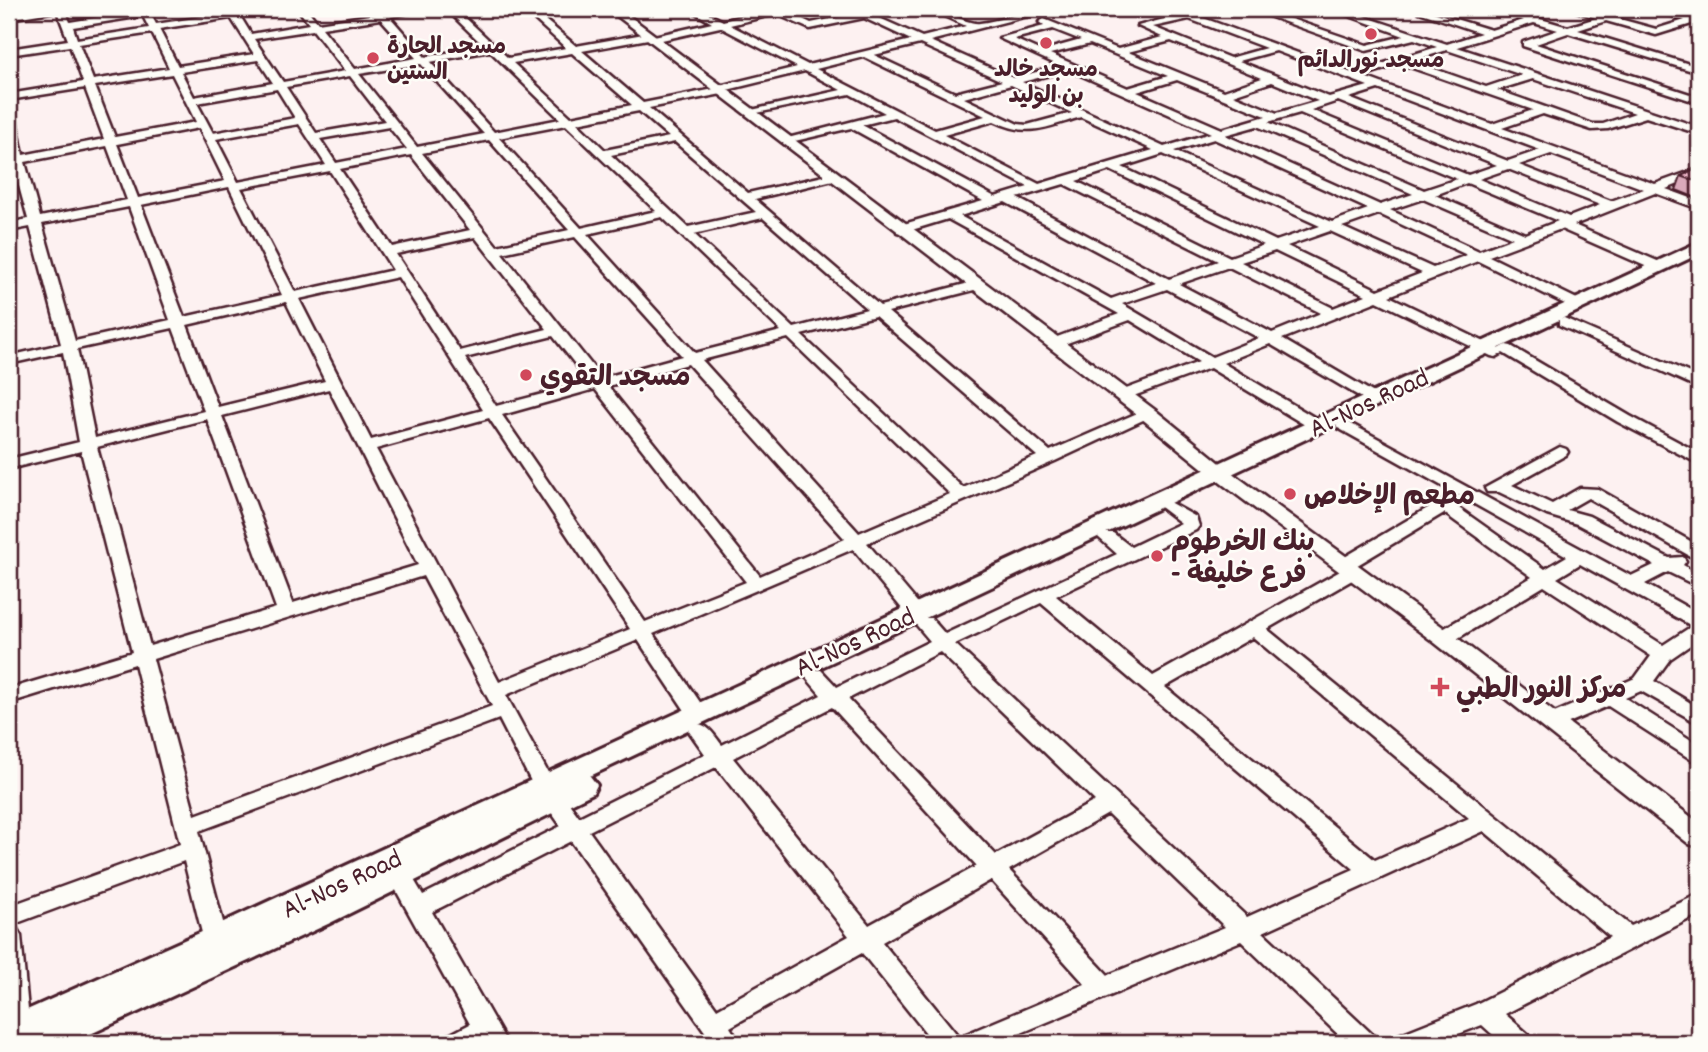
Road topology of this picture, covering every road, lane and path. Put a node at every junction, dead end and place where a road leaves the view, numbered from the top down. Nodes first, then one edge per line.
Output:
1 (54, 9) edge
2 (61, 9) edge
3 (269, 9) edge
4 (303, 9) edge
5 (425, 9) edge
6 (451, 9) edge
7 (527, 9) edge
8 (693, 9) edge
9 (852, 9) edge
10 (933, 9) edge
11 (1012, 9) edge
12 (1051, 9) edge
13 (1171, 9) edge
14 (1254, 9) edge
15 (1334, 9) edge
16 (1414, 9) edge
17 (1498, 9) edge
18 (1574, 9) edge
19 (1655, 9) edge
20 (620, 10) edge
21 (775, 10) edge
22 (232, 11) edge
23 (380, 12) edge
24 (865, 15) junction
25 (1026, 15) junction
26 (9, 16) edge
27 (1189, 16) junction
28 (1279, 18) junction
29 (1606, 18) junction
30 (1365, 19) junction
31 (150, 20) edge
32 (1534, 20) junction
33 (1697, 21) edge
34 (722, 24) junction
35 (66, 25) junction
36 (316, 26) junction
37 (1055, 26) junction
38 (976, 27) junction
39 (1568, 30) junction
40 (1230, 31) junction
41 (1321, 32) junction
42 (1490, 33) junction
43 (1414, 35) junction
44 (248, 37) junction
45 (651, 37) junction
46 (1170, 38) junction
47 (922, 40) junction
48 (1090, 41) junction
49 (72, 42) junction
50 (1620, 46) junction
51 (1448, 47) junction
52 (492, 48) junction
53 (1276, 48) junction
54 (574, 49) junction
55 (9, 52) edge
56 (1117, 52) junction
57 (866, 54) junction
58 (1040, 54) junction
59 (261, 56) junction
60 (424, 60) junction
61 (506, 61) junction
62 (1230, 61) junction
63 (1402, 61) junction
64 (1578, 61) junction
65 (1069, 66) junction
66 (806, 68) junction
67 (176, 70) junction
68 (1699, 70) edge
69 (353, 72) junction
70 (1534, 75) junction
71 (1178, 76) junction
72 (1352, 76) junction
73 (1273, 78) junction
74 (1630, 78) junction
75 (1013, 81) junction
76 (89, 85) junction
77 (280, 85) junction
78 (1378, 86) junction
79 (720, 90) junction
80 (1488, 90) junction
81 (851, 91) junction
82 (1127, 92) junction
83 (1699, 92) edge
84 (1588, 93) junction
85 (1223, 95) junction
86 (1688, 96) junction
87 (9, 97) edge
88 (953, 97) junction
89 (1334, 99) junction
90 (191, 100) junction
91 (1699, 100) edge
92 (9, 107) edge
93 (642, 108) junction
94 (1300, 109) junction
95 (1543, 110) junction
96 (751, 113) junction
97 (1646, 113) junction
98 (894, 114) junction
99 (1080, 114) junction
100 (1276, 116) junction
101 (995, 117) junction
102 (303, 120) junction
103 (569, 122) junction
104 (1258, 122) junction
105 (393, 123) junction
106 (852, 124) junction
107 (1492, 128) junction
108 (207, 131) junction
109 (1699, 131) edge
110 (934, 134) junction
111 (1218, 134) junction
112 (314, 137) junction
113 (492, 137) junction
114 (678, 138) junction
115 (786, 139) junction
116 (110, 142) junction
117 (959, 147) junction
118 (1550, 150) junction
119 (1163, 151) junction
120 (416, 152) junction
121 (602, 154) junction
122 (917, 159) junction
123 (13, 160) edge
124 (1509, 165) junction
125 (1111, 166) junction
126 (334, 167) junction
127 (1699, 172) edge
128 (833, 176) junction
129 (1469, 179) junction
130 (1065, 180) junction
131 (234, 185) junction
132 (1038, 188) junction
133 (1657, 190) junction
134 (1424, 195) junction
135 (746, 197) junction
136 (1001, 200) junction
137 (133, 202) junction
138 (1699, 205) edge
139 (1612, 206) junction
140 (1379, 210) junction
141 (664, 213) junction
142 (764, 214) junction
143 (950, 215) junction
144 (36, 221) junction
145 (1567, 224) junction
146 (9, 227) edge
147 (1331, 227) junction
148 (902, 229) junction
149 (479, 232) junction
150 (579, 232) junction
151 (684, 232) junction
152 (1526, 239) junction
153 (1277, 245) junction
154 (1699, 247) edge
155 (494, 251) junction
156 (389, 252) junction
157 (1480, 256) junction
158 (1699, 257) edge
159 (1228, 262) junction
160 (1657, 266) junction
161 (402, 272) junction
162 (1433, 274) junction
163 (1169, 283) junction
164 (977, 285) junction
165 (1379, 296) junction
166 (292, 297) junction
167 (1112, 303) junction
168 (1586, 305) junction
169 (879, 312) junction
170 (1332, 313) junction
171 (1132, 314) junction
172 (178, 323) junction
173 (556, 331) junction
174 (792, 335) junction
175 (1272, 339) junction
176 (1054, 342) junction
177 (69, 347) junction
178 (1495, 350) junction
179 (457, 356) junction
180 (693, 358) junction
181 (9, 360) edge
182 (1213, 362) junction
183 (1697, 380) edge
184 (335, 383) junction
185 (599, 384) junction
186 (1124, 395) junction
187 (1374, 398) junction
188 (212, 413) junction
189 (493, 413) junction
190 (1148, 414) junction
191 (1316, 425) junction
192 (1344, 425) junction
193 (88, 445) junction
194 (368, 446) junction
195 (1560, 452) dead end
196 (1049, 458) junction
197 (1699, 459) edge
198 (9, 464) edge
199 (1223, 475) junction
200 (1499, 485) junction
201 (962, 496) junction
202 (1470, 496) junction
203 (1445, 506) junction
204 (1169, 507) junction
205 (1553, 511) junction
206 (1644, 522) junction
207 (1107, 537) junction
208 (1618, 537) junction
209 (856, 541) junction
210 (1698, 551) edge
211 (1128, 554) junction
212 (1580, 556) junction
213 (1669, 565) junction
214 (428, 568) junction
215 (1349, 568) junction
216 (1545, 578) junction
217 (1699, 582) edge
218 (757, 584) junction
219 (1630, 584) junction
220 (1042, 595) junction
221 (286, 611) junction
222 (919, 617) junction
223 (1699, 622) edge
224 (1255, 629) junction
225 (1699, 630) edge
226 (643, 632) junction
227 (1443, 638) junction
228 (942, 643) junction
229 (1663, 654) junction
230 (144, 655) junction
231 (814, 675) junction
232 (1642, 683) junction
233 (1151, 686) junction
234 (9, 696) edge
235 (835, 698) junction
236 (1610, 698) junction
237 (498, 701) junction
238 (1699, 717) edge
239 (698, 722) junction
240 (1552, 722) junction
241 (1699, 755) edge
242 (718, 758) junction
243 (548, 792) junction
244 (1111, 802) junction
245 (1486, 820) junction
246 (575, 828) junction
247 (1699, 837) edge
248 (189, 838) junction
249 (993, 867) junction
250 (1373, 872) junction
251 (399, 874) junction
252 (1699, 904) edge
253 (418, 908) junction
254 (9, 916) edge
255 (1245, 929) junction
256 (9, 936) edge
257 (1629, 939) junction
258 (864, 940) junction
259 (216, 941) junction
260 (1105, 988) junction
261 (1485, 1013) junction
262 (720, 1033) edge
263 (20, 1036) edge
264 (67, 1036) edge
265 (490, 1036) edge
266 (458, 1043) edge
267 (948, 1043) edge
268 (969, 1043) edge
269 (1364, 1043) edge
270 (1407, 1043) edge
271 (1520, 1043) edge

1 - 26 street
2 - 35 street
3 - 22 street
4 - 36 street
5 - 23 street
6 - 52 street
7 - 54 street
8 - 34 street
9 - 24 street
10 - 38 street
11 - 25 street
12 - 25 street
13 - 27 street
14 - 28 street
15 - 30 street
16 - 42 street
17 - 32 street
18 - 29 street
19 - 33 street
20 - 45 street
21 - 24 street
21 - 34 street
22 - 31 street
22 - 44 street
23 - 36 street
23 - 60 street
24 - 47 street
25 - 37 street
25 - 38 street
27 - 40 street
27 - 46 street
28 - 40 street
28 - 41 street
29 - 33 street
29 - 39 street
30 - 41 street
30 - 43 street
31 - 35 street
31 - 49 street
31 - 67 street
32 - 39 street
32 - 42 street
34 - 45 street
34 - 66 street
35 - 49 street
36 - 44 street
36 - 69 street
37 - 48 street
37 - 58 street
38 - 47 street
39 - 50 street
39 - 64 street
40 - 53 street
41 - 43 street
42 - 51 street
43 - 51 street
44 - 59 street
45 - 54 street
45 - 79 street
46 - 56 street
46 - 62 street
47 - 57 street
47 - 75 street
48 - 56 street
48 - 58 street
49 - 55 street
49 - 76 street
50 - 64 street
50 - 68 street
51 - 63 street
51 - 70 street
52 - 60 street
52 - 61 street
53 - 62 street
53 - 72 street
54 - 61 street
54 - 93 street
56 - 71 street
57 - 66 street
57 - 88 street
58 - 65 street
59 - 67 street
59 - 77 street
60 - 69 street
60 - 113 street
61 - 103 street
62 - 73 street
63 - 72 street
63 - 80 street
64 - 74 street
65 - 75 street
65 - 82 street
66 - 79 street
66 - 81 street
67 - 76 street
67 - 90 street
69 - 77 street
69 - 105 street
70 - 80 street
70 - 84 street
71 - 82 street
71 - 85 street
72 - 78 street
73 - 85 street
73 - 89 street
74 - 84 street
74 - 86 street
75 - 88 street
75 - 99 street
76 - 87 street
76 - 116 street
77 - 90 street
77 - 102 street
78 - 89 street
78 - 107 street
79 - 93 street
79 - 96 street
80 - 95 street
81 - 96 street
81 - 98 street
82 - 111 street
83 - 86 street
84 - 97 street
85 - 100 street
86 - 91 street
88 - 101 street
89 - 94 street
89 - 124 street
90 - 108 street
92 - 123 street
93 - 103 street
93 - 114 street
94 - 100 street
94 - 129 street
95 - 97 street
95 - 107 street
96 - 115 street
97 - 109 street
98 - 106 street
98 - 110 street
99 - 101 street
99 - 119 street
100 - 104 street
101 - 110 street
102 - 108 street
102 - 112 street
103 - 113 street
103 - 121 street
104 - 111 street
104 - 134 street
105 - 112 street
105 - 120 street
106 - 115 street
106 - 122 street
107 - 118 street
108 - 116 street
108 - 131 street
110 - 117 street
111 - 119 street
111 - 140 street
112 - 126 street
113 - 120 street
113 - 150 street
114 - 121 street
114 - 135 street
115 - 128 street
116 - 123 street
116 - 137 street
117 - 122 street
117 - 132 street
118 - 124 street
118 - 133 street
119 - 125 street
119 - 147 street
120 - 126 street
120 - 149 street
121 - 141 street
122 - 136 street
123 - 144 street
124 - 129 street
124 - 139 street
125 - 130 street
125 - 153 street
126 - 131 street
126 - 156 street
127 - 133 street
128 - 135 street
128 - 148 street
129 - 134 street
129 - 145 street
130 - 132 street
130 - 159 street
131 - 137 street
131 - 166 street
132 - 136 street
133 - 138 street
133 - 139 street
134 - 140 street
134 - 152 street
135 - 142 street
136 - 143 street
136 - 163 street
137 - 144 street
137 - 172 street
139 - 145 street
140 - 147 street
140 - 157 street
141 - 150 street
141 - 151 street
142 - 151 street
142 - 169 street
143 - 148 street
143 - 167 street
144 - 146 street
144 - 177 street
145 - 152 street
145 - 160 street
147 - 153 street
147 - 162 street
148 - 164 street
149 - 155 street
149 - 156 street
150 - 155 street
150 - 180 street
151 - 174 street
152 - 157 street
153 - 159 street
153 - 165 street
154 - 160 main road, Al-Nos Road
155 - 173 street
156 - 161 street
157 - 162 street
157 - 168 street
158 - 168 main road, Al-Nos Road
159 - 163 street
159 - 170 street
160 - 168 main road, Al-Nos Road
161 - 166 street
161 - 179 street
162 - 165 street
163 - 167 street
163 - 175 street
164 - 169 street
164 - 176 street
165 - 170 street
165 - 178 street
166 - 172 street
166 - 184 street
167 - 171 street
168 - 178 main road, Al-Nos Road
168 - 183 street
169 - 174 street
169 - 196 street
170 - 175 street
171 - 176 street
171 - 182 street
172 - 177 street
172 - 188 street
173 - 179 street
173 - 185 street
174 - 180 street
174 - 201 street
175 - 182 street
175 - 187 street
176 - 186 street
177 - 181 street
177 - 193 street
178 - 187 main road, Al-Nos Road
178 - 192 main road, Al-Nos Road
178 - 197 street
179 - 189 street
180 - 185 street
180 - 209 street
182 - 186 street
182 - 191 street
184 - 188 street
184 - 194 street
185 - 189 street
185 - 218 street
186 - 190 street
187 - 191 main road, Al-Nos Road
188 - 193 street
188 - 221 street
189 - 194 street
189 - 226 street
190 - 196 street
190 - 199 street
191 - 199 main road, Al-Nos Road
192 - 199 main road, Al-Nos Road
192 - 202 street
193 - 198 street
193 - 230 street
194 - 214 street
195 - 200 street
196 - 201 street
199 - 204 main road, Al-Nos Road
199 - 215 street
199 - 222 main road, Al-Nos Road
200 - 202 street
200 - 205 street
201 - 209 street
202 - 203 street
202 - 212 street
203 - 215 street
203 - 216 street
204 - 207 main road, Al-Nos Road
204 - 211 street
205 - 206 street
205 - 208 street
206 - 208 street
206 - 210 street
207 - 211 street
207 - 222 main road, Al-Nos Road
208 - 213 street
209 - 218 street
209 - 222 street
210 - 213 street
211 - 220 street
212 - 216 street
212 - 219 street
213 - 217 street
213 - 219 street
214 - 221 street
214 - 237 street
215 - 224 street
215 - 227 street
216 - 227 street
216 - 229 street
218 - 226 street
219 - 223 street
220 - 228 street
220 - 233 street
221 - 230 street
222 - 228 street
222 - 231 main road, Al-Nos Road
222 - 239 main road, Al-Nos Road
224 - 233 street
224 - 245 street
225 - 229 street
226 - 237 street
226 - 239 street
227 - 240 street
228 - 235 street
228 - 244 street
229 - 232 street
230 - 234 street
230 - 248 street
231 - 235 street
231 - 239 main road, Al-Nos Road
232 - 236 street
232 - 238 street
233 - 250 street
235 - 242 street
235 - 249 street
236 - 240 street
236 - 241 street
237 - 243 street
237 - 248 street
239 - 242 street
239 - 243 main road, Al-Nos Road
240 - 247 street
242 - 246 street
242 - 258 street
243 - 246 street
243 - 251 main road, Al-Nos Road
243 - 259 main road, Al-Nos Road
244 - 249 street
244 - 255 street
245 - 250 street
245 - 257 street
246 - 253 street
246 - 262 street
248 - 254 street
248 - 259 street
249 - 258 street
249 - 260 street
250 - 255 street
251 - 253 street
251 - 264 main road, Al-Nos Road
252 - 257 street
253 - 265 street
255 - 260 street
255 - 269 street
256 - 263 street
257 - 261 street
258 - 262 street
258 - 267 street
259 - 263 main road, Al-Nos Road
260 - 268 street
261 - 270 street
261 - 271 street
263 - 264 main road, Al-Nos Road
265 - 266 street

